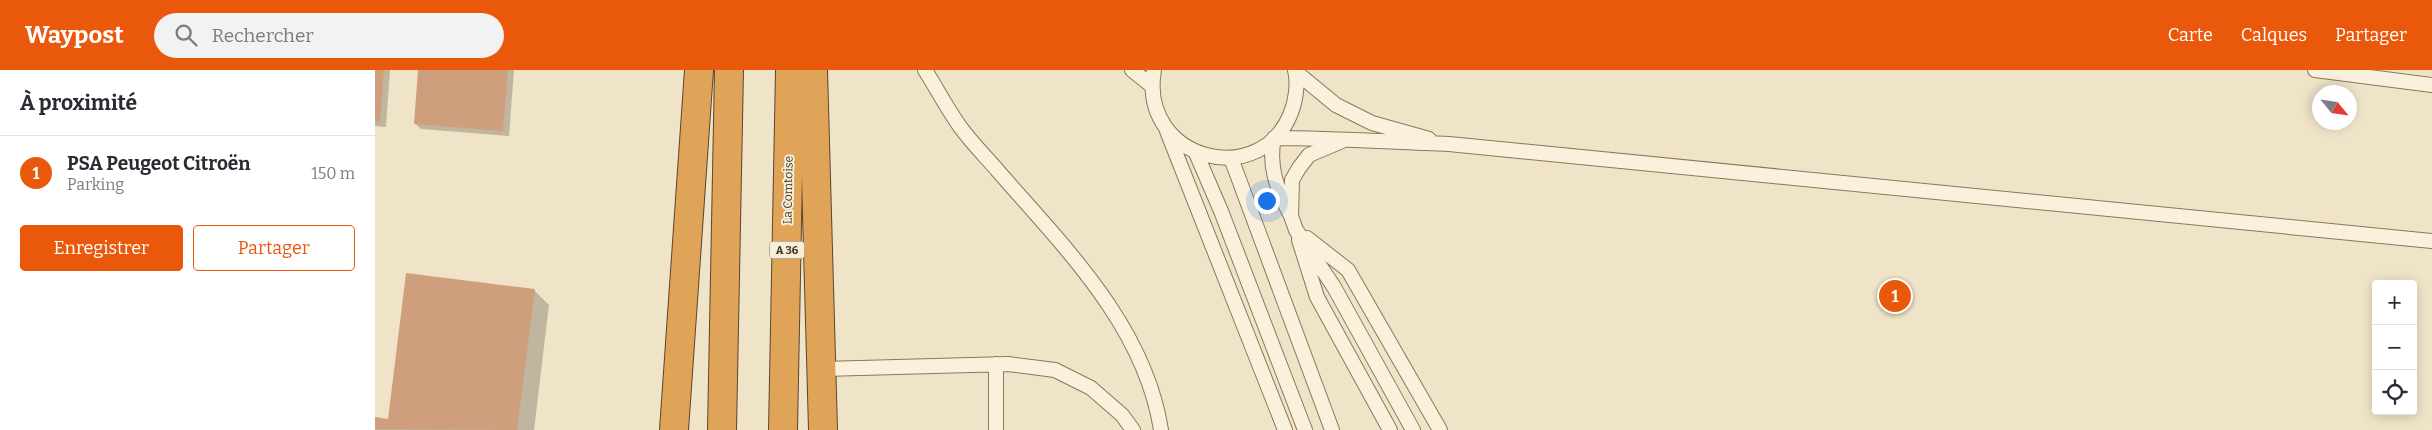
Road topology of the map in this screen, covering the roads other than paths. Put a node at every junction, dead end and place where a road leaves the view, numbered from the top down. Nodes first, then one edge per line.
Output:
1 (699, 70) edge
2 (729, 70) edge
3 (790, 70) edge
4 (813, 70) edge
5 (925, 70) edge
6 (1132, 70) edge
7 (1155, 70) edge
8 (2315, 70) edge
9 (1296, 71) edge
10 (2432, 85) edge
11 (1151, 86) junction
12 (1167, 131) junction
13 (1275, 138) junction
14 (1342, 141) junction
15 (1449, 144) junction
16 (1196, 153) junction
17 (1231, 158) junction
18 (1291, 216) junction
19 (1296, 230) junction
20 (2432, 241) edge
21 (996, 364) junction
22 (823, 369) junction
23 (674, 430) edge
24 (722, 430) edge
25 (783, 430) edge
26 (823, 430) edge
27 (996, 430) edge
28 (1133, 430) edge
29 (1161, 430) edge
30 (1285, 430) edge
31 (1305, 430) edge
32 (1332, 430) edge
33 (1390, 430) edge
34 (1413, 430) edge
35 (1440, 430) edge

1 - 23 highway
2 - 24 highway
3 - 25 highway, La Comtoise / A 36
4 - 22 highway
5 - 29 lane
6 - 11 lane
7 - 11 lane
8 - 10 lane
9 - 13 lane
9 - 15 lane
11 - 12 lane
12 - 16 lane
12 - 30 lane
13 - 14 lane
13 - 17 lane
13 - 18 lane
14 - 15 lane
14 - 18 lane
15 - 20 lane
16 - 17 lane
16 - 31 lane
17 - 32 lane
18 - 19 lane
19 - 33 lane
19 - 34 lane
19 - 35 lane
21 - 22 lane
21 - 27 lane
21 - 28 lane
22 - 26 highway

